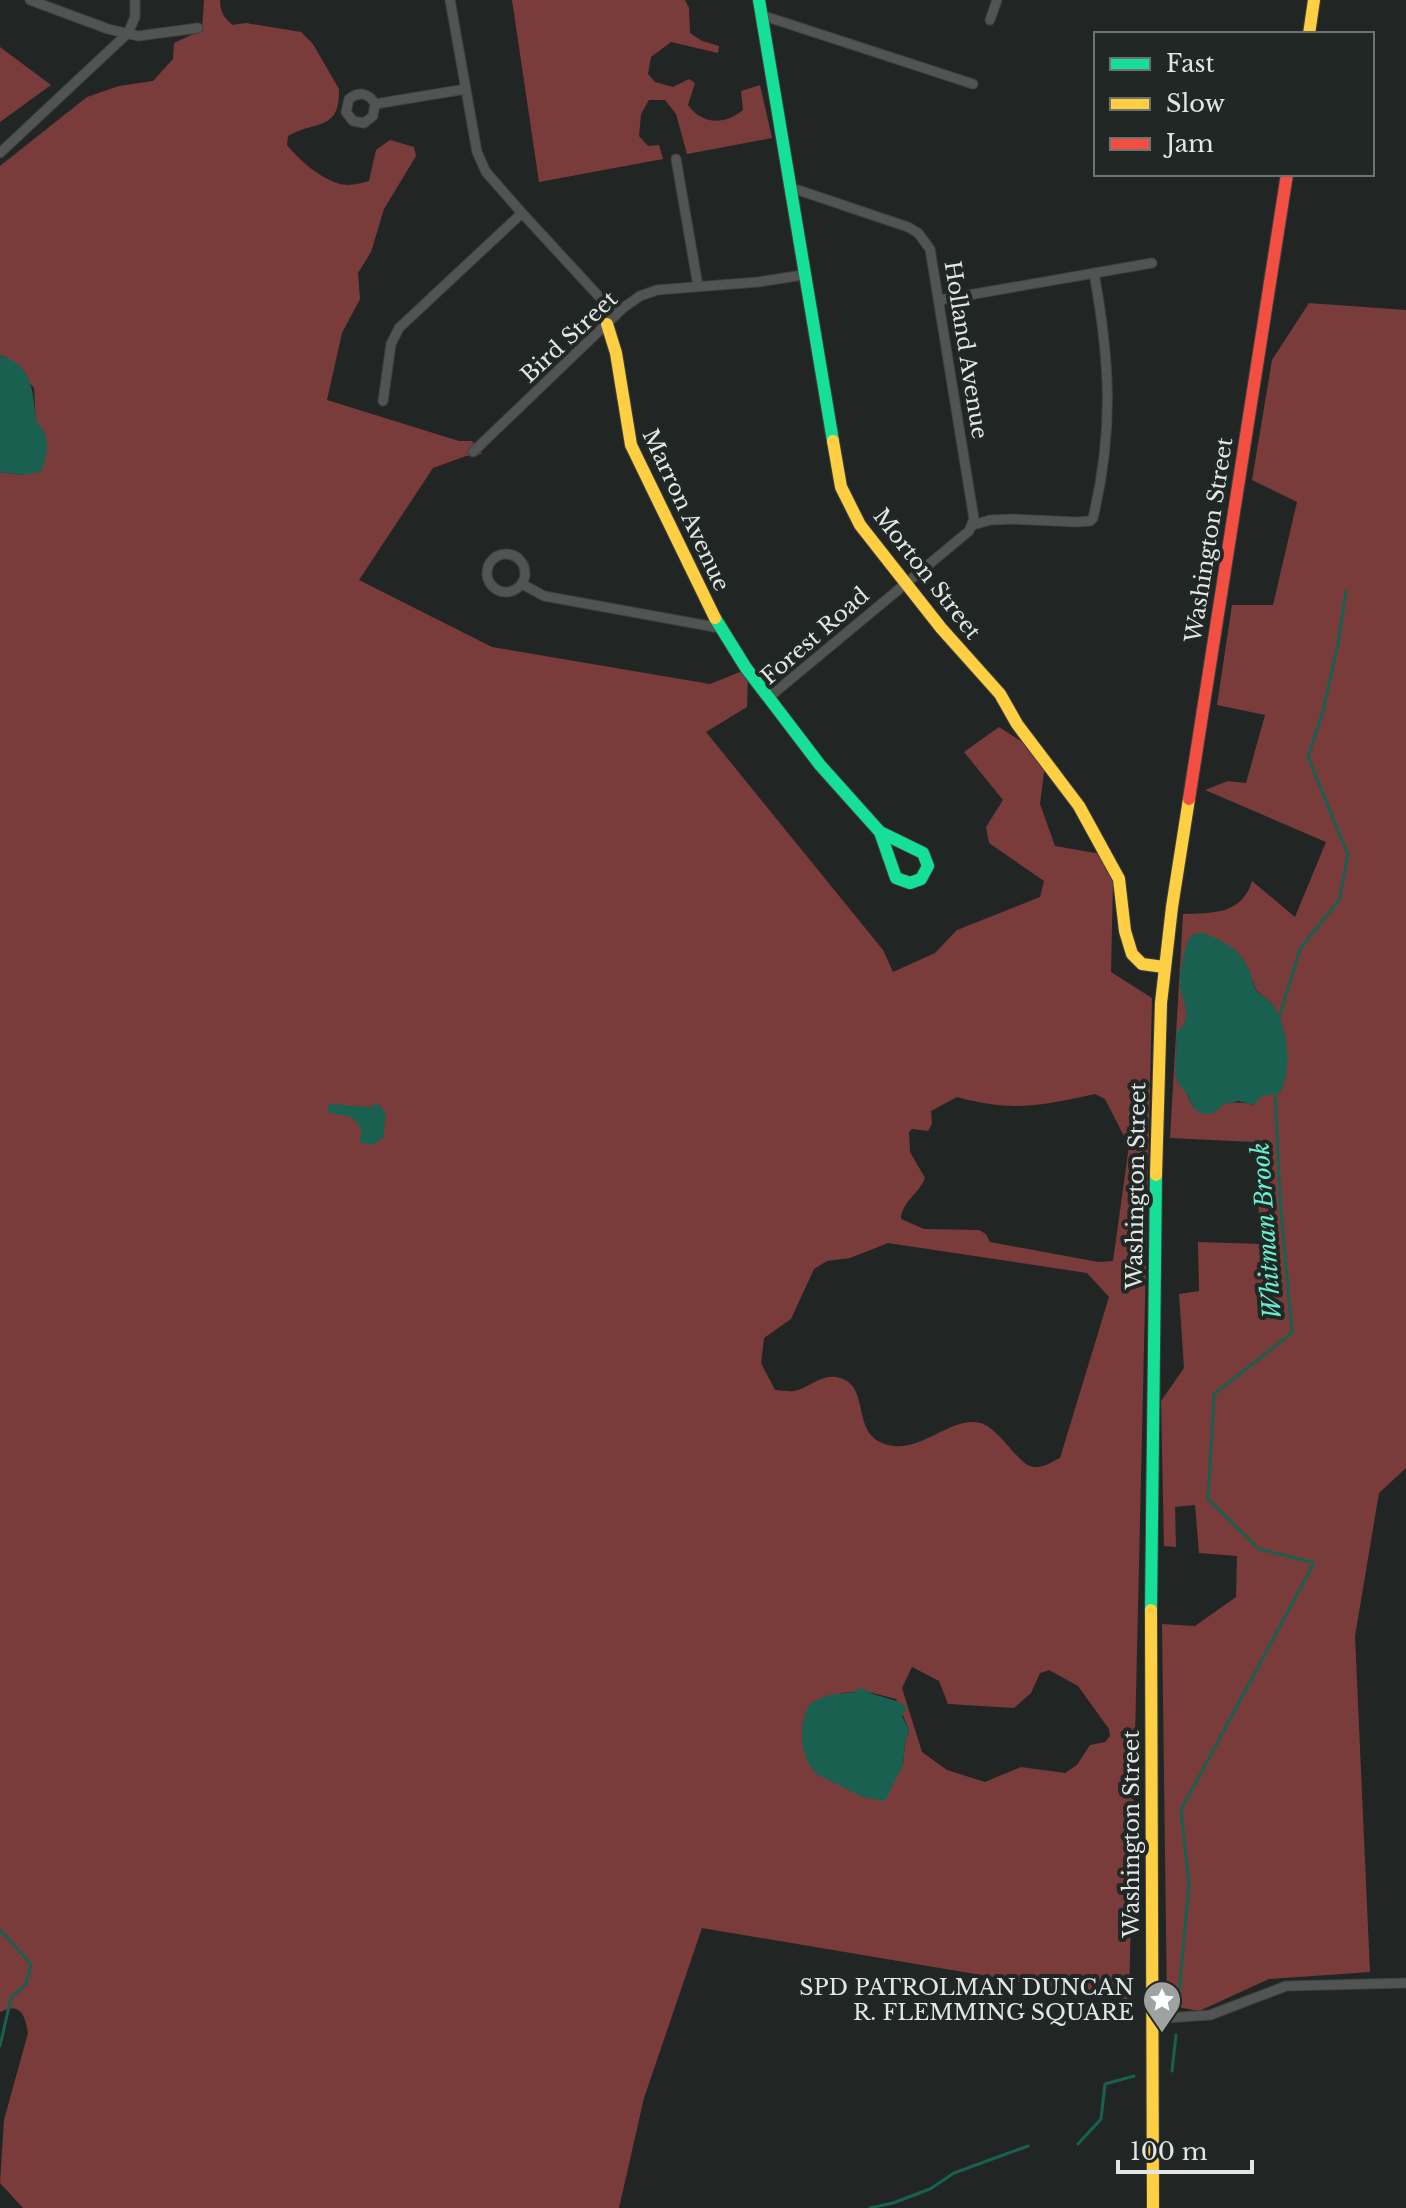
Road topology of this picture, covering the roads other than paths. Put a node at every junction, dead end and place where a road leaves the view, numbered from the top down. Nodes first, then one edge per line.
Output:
1 (30, 0) edge
2 (135, 0) edge
3 (450, 0) edge
4 (759, 0) edge
5 (997, 0) edge
6 (1314, 0) edge
7 (761, 15) junction
8 (990, 20) dead end
9 (198, 28) dead end
10 (1309, 32) edge
11 (128, 33) junction
12 (973, 84) dead end
13 (466, 89) junction
14 (375, 104) dead end
15 (0, 153) edge
16 (676, 159) dead end
17 (1287, 176) edge
18 (789, 187) junction
19 (522, 213) junction
20 (1152, 263) dead end
21 (1094, 273) junction
22 (803, 275) junction
23 (698, 286) junction
24 (940, 300) junction
25 (612, 320) junction
26 (383, 401) dead end
27 (473, 452) dead end
28 (973, 525) junction
29 (522, 584) junction
30 (906, 584) junction
31 (720, 628) junction
32 (768, 698) junction
33 (880, 832) junction
34 (1164, 967) junction
35 (1406, 1983) edge
36 (1152, 2019) junction
37 (1153, 2208) edge

1 - 11 street
2 - 11 street
3 - 13 street
4 - 7 main road, Morton Street
5 - 8 street
6 - 10 main road
7 - 12 street
7 - 18 main road, Morton Street
9 - 11 street
11 - 15 street
13 - 14 street
13 - 19 street
16 - 23 street
17 - 34 main road, Washington Street
18 - 22 main road, Morton Street
18 - 24 street, Holland Avenue
19 - 25 street
19 - 26 street
20 - 21 street
21 - 24 street
21 - 28 street
22 - 23 street, Bird Street
22 - 30 main road, Morton Street
23 - 25 street, Bird Street
24 - 28 street, Holland Avenue
25 - 27 street, Bird Street
25 - 31 main road, Marron Avenue
28 - 30 street
29 - 29 street
29 - 31 street
30 - 32 street, Forest Road
30 - 34 main road, Morton Street
31 - 32 main road, Marron Avenue
32 - 33 main road, Forest Road
33 - 33 main road, Forest Road
34 - 36 main road, Washington Street
35 - 36 street
36 - 37 main road, Washington Street

